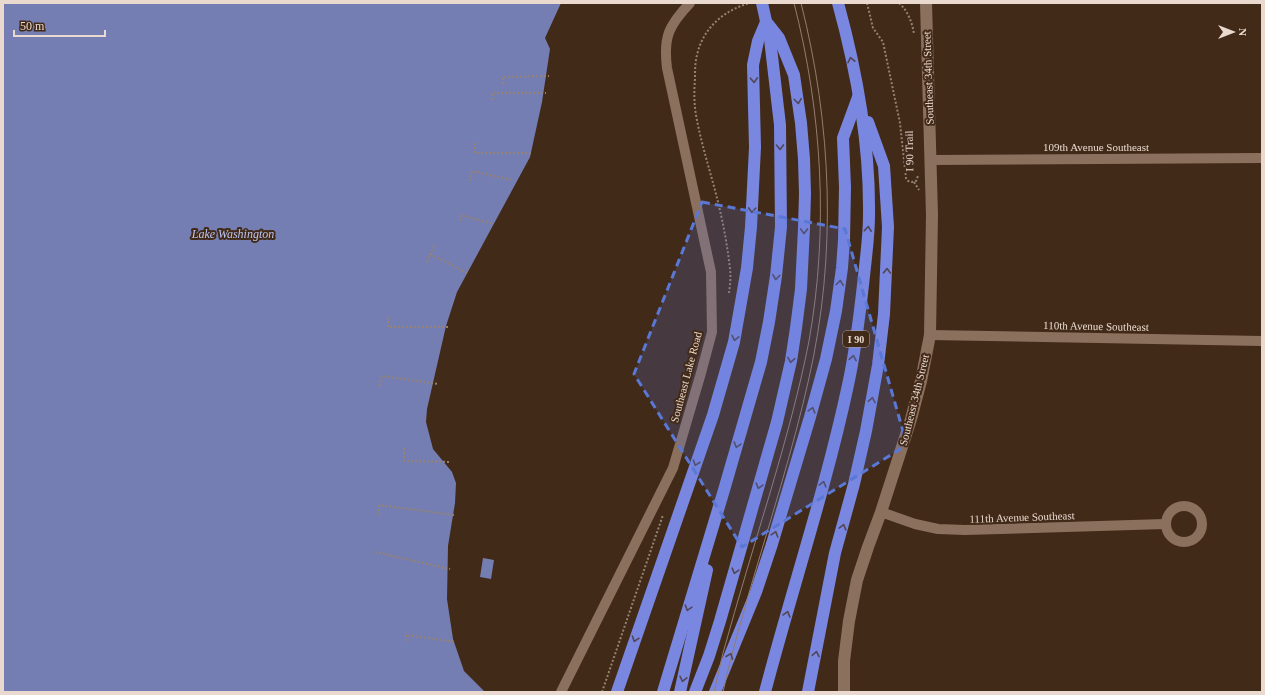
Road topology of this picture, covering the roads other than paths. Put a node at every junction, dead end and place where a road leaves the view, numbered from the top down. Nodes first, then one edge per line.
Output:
1 (690, 3) edge
2 (762, 3) edge
3 (838, 3) edge
4 (926, 3) edge
5 (766, 22) junction
6 (774, 38) junction
7 (859, 96) junction
8 (1262, 158) edge
9 (930, 160) junction
10 (930, 335) junction
11 (1262, 341) edge
12 (724, 490) junction
13 (882, 512) junction
14 (1165, 524) dead end
15 (766, 687) edge
16 (561, 692) edge
17 (616, 692) edge
18 (663, 692) edge
19 (680, 692) edge
20 (695, 692) edge
21 (715, 692) edge
22 (758, 692) edge
23 (808, 692) edge
24 (844, 692) edge

1 - 16 street, Southeast Lake Road
2 - 5 highway
7 -> 3 highway, I 90
4 - 9 street, Southeast 34th Street
5 - 6 highway
5 -> 17 highway
6 -> 12 highway
6 -> 20 highway
15 -> 7 highway, I 90
21 -> 7 highway
23 -> 7 highway
8 - 9 street, 109th Avenue Southeast
9 - 10 street, Southeast 34th Street
10 - 11 street, 110th Avenue Southeast
10 - 13 street, Southeast 34th Street
12 -> 18 highway
12 -> 19 highway
13 - 14 street, 111th Avenue Southeast
13 - 24 street, Southeast 34th Street
15 - 22 highway

